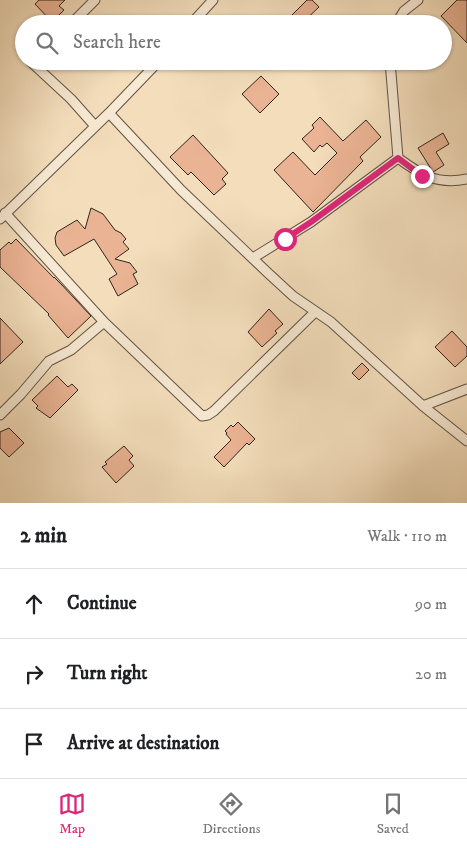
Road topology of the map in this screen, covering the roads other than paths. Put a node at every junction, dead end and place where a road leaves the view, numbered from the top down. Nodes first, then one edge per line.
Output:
1 (95, 0) edge
2 (213, 0) edge
3 (418, 0) edge
4 (80, 15) edge
5 (199, 15) edge
6 (402, 15) edge
7 (40, 70) edge
8 (150, 70) edge
9 (391, 70) edge
10 (109, 113) junction
11 (95, 126) junction
12 (398, 158) junction
13 (467, 179) edge
14 (3, 216) edge
15 (252, 258) junction
16 (315, 312) junction
17 (104, 322) junction
18 (467, 389) edge
19 (422, 406) junction
20 (0, 415) edge
21 (467, 441) edge

1 - 4 street
2 - 5 street
3 - 6 street
7 - 11 street
8 - 10 street
9 - 12 street
10 - 11 street
10 - 15 street
11 - 14 street
12 - 13 street
12 - 15 street
14 - 17 street
15 - 16 street
16 - 17 street
16 - 19 street
17 - 20 street
18 - 19 street
19 - 21 street

